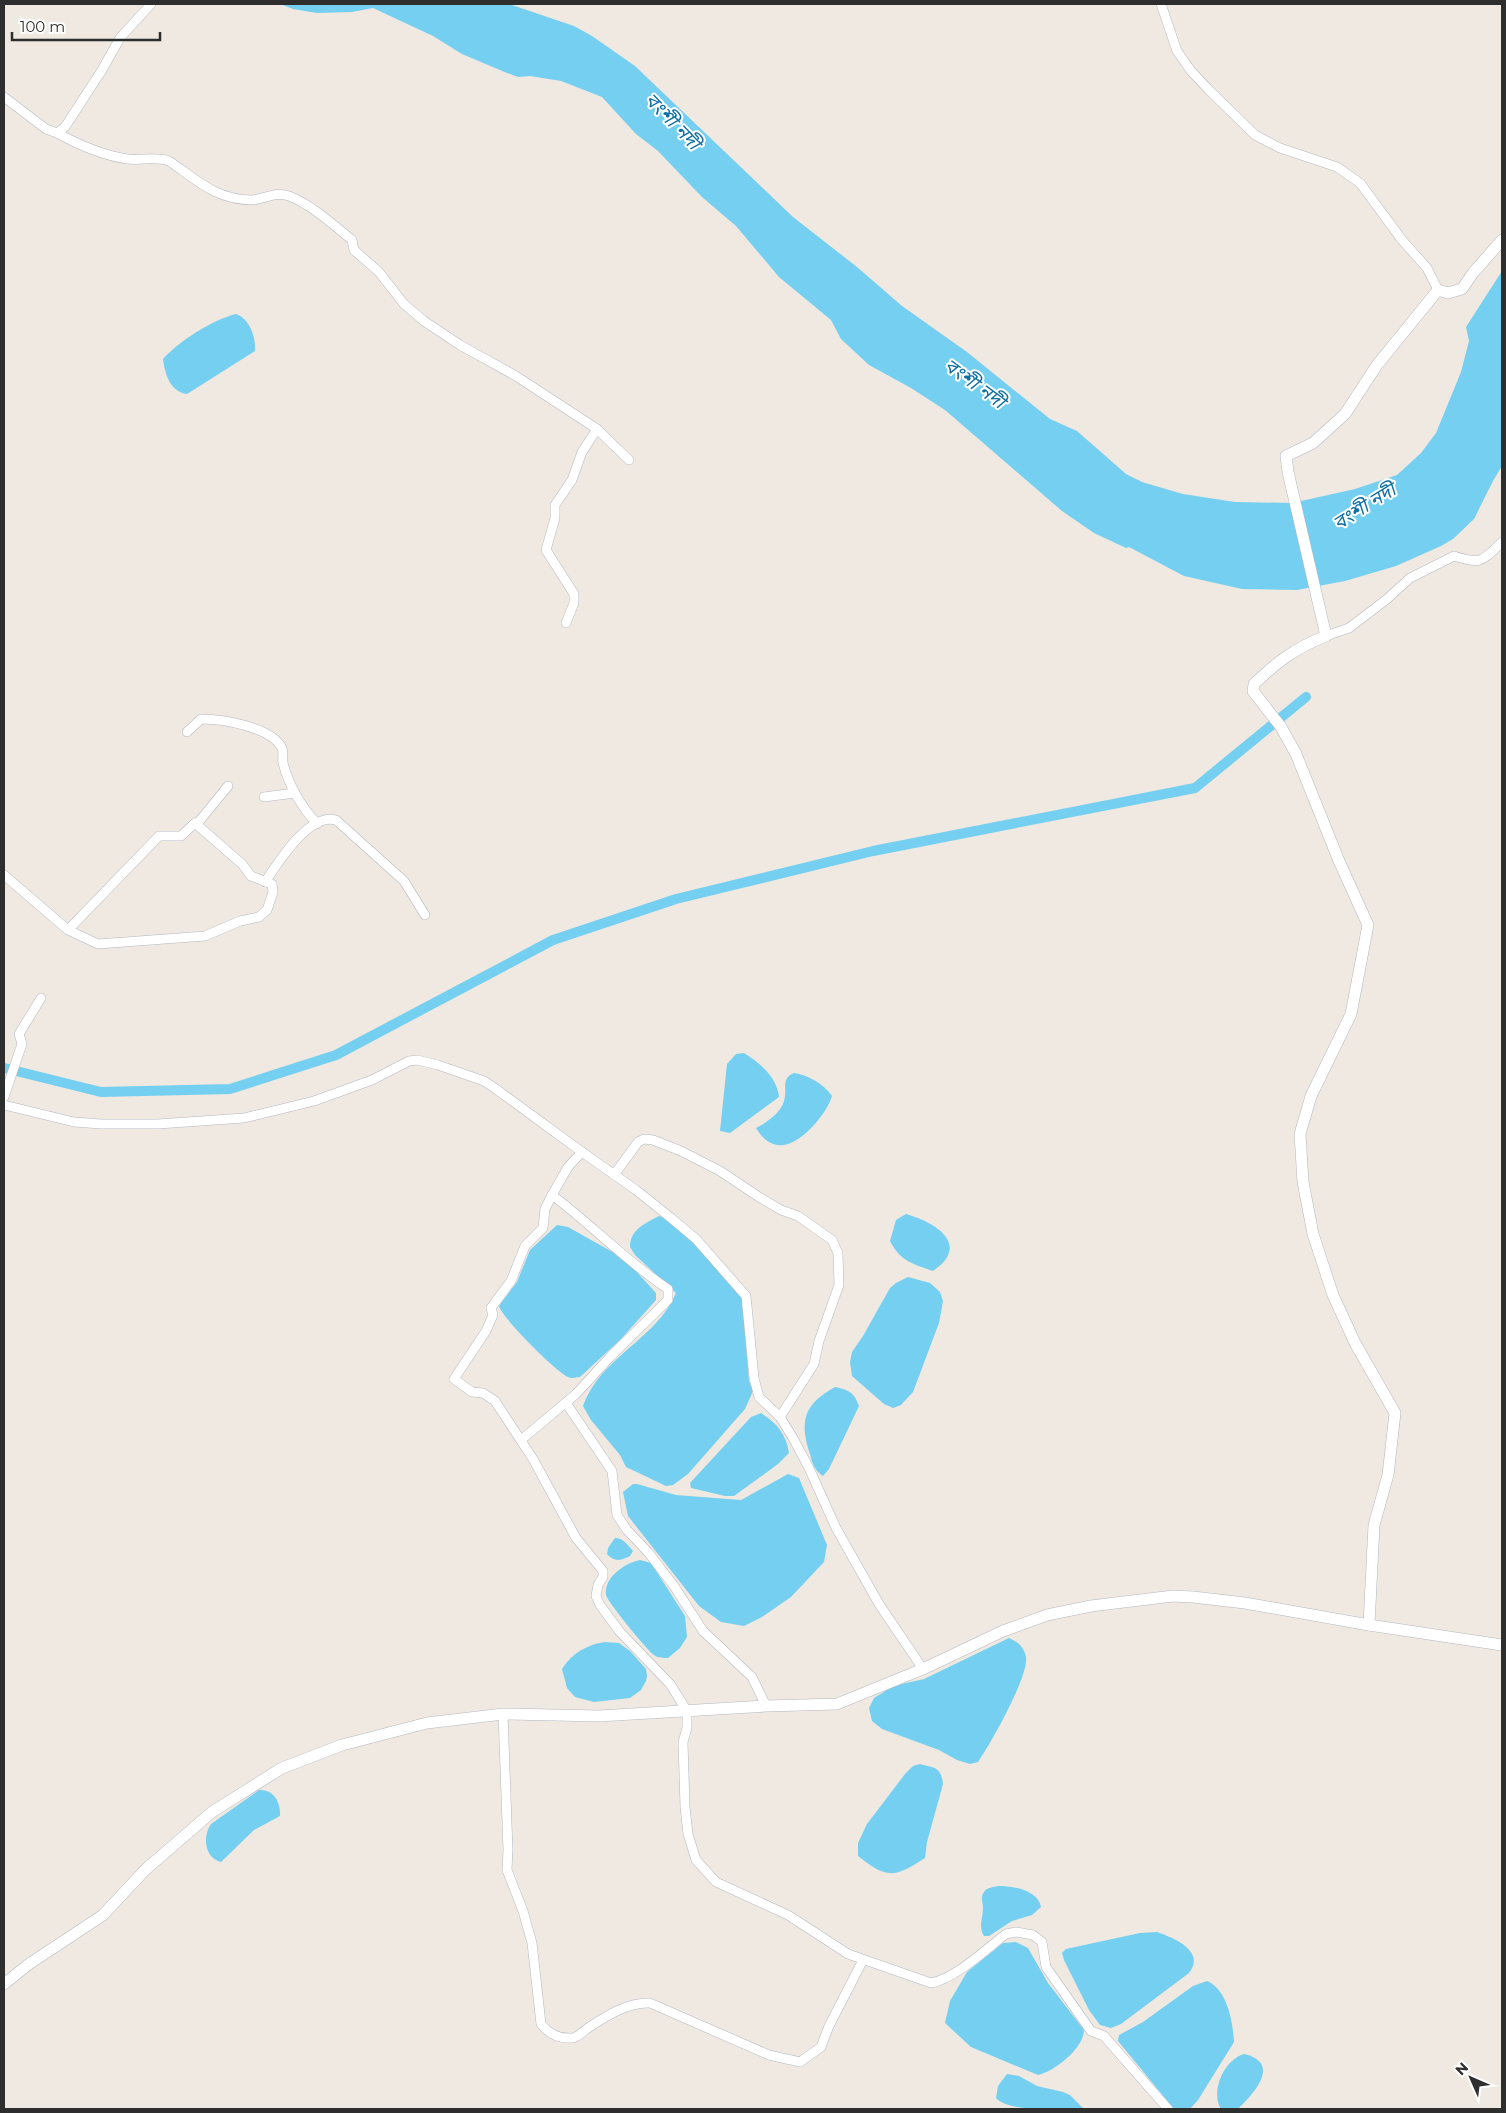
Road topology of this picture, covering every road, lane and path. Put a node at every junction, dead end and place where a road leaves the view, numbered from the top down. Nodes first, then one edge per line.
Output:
1 (151, 4) edge
2 (1161, 4) edge
3 (4, 97) edge
4 (57, 133) junction
5 (1502, 240) edge
6 (1438, 290) junction
7 (597, 429) junction
8 (629, 460) dead end
9 (1502, 542) edge
10 (566, 623) dead end
11 (1325, 632) junction
12 (187, 732) dead end
13 (228, 786) dead end
14 (295, 793) junction
15 (264, 797) dead end
16 (197, 824) junction
17 (316, 824) junction
18 (4, 875) edge
19 (265, 882) junction
20 (425, 915) dead end
21 (68, 930) junction
22 (41, 998) dead end
23 (4, 1097) edge
24 (4, 1105) edge
25 (582, 1152) junction
26 (614, 1175) junction
27 (552, 1195) junction
28 (566, 1402) junction
29 (780, 1417) junction
30 (521, 1440) junction
31 (1369, 1625) junction
32 (1502, 1645) edge
33 (923, 1669) junction
34 (766, 1706) junction
35 (687, 1711) junction
36 (503, 1714) junction
37 (863, 1960) junction
38 (4, 1984) edge
39 (1168, 2109) edge

1 - 4 street
2 - 6 street
3 - 4 street
4 - 7 street
5 - 6 street
6 - 11 street
7 - 8 street
7 - 10 street
9 - 11 street
11 - 31 street
12 - 14 street
13 - 16 street
14 - 15 street
14 - 17 street
16 - 19 street
16 - 21 street
17 - 19 street
17 - 20 street
18 - 21 street
19 - 21 street
22 - 23 street
24 - 25 street
25 - 26 street
25 - 27 street
26 - 29 street
26 - 29 street
27 - 28 street
27 - 30 street
28 - 30 street
28 - 34 street
29 - 33 street
30 - 35 street
31 - 32 street
31 - 33 street
33 - 34 street
34 - 35 street
35 - 36 street
35 - 37 street
36 - 37 street
36 - 38 street
37 - 39 street

